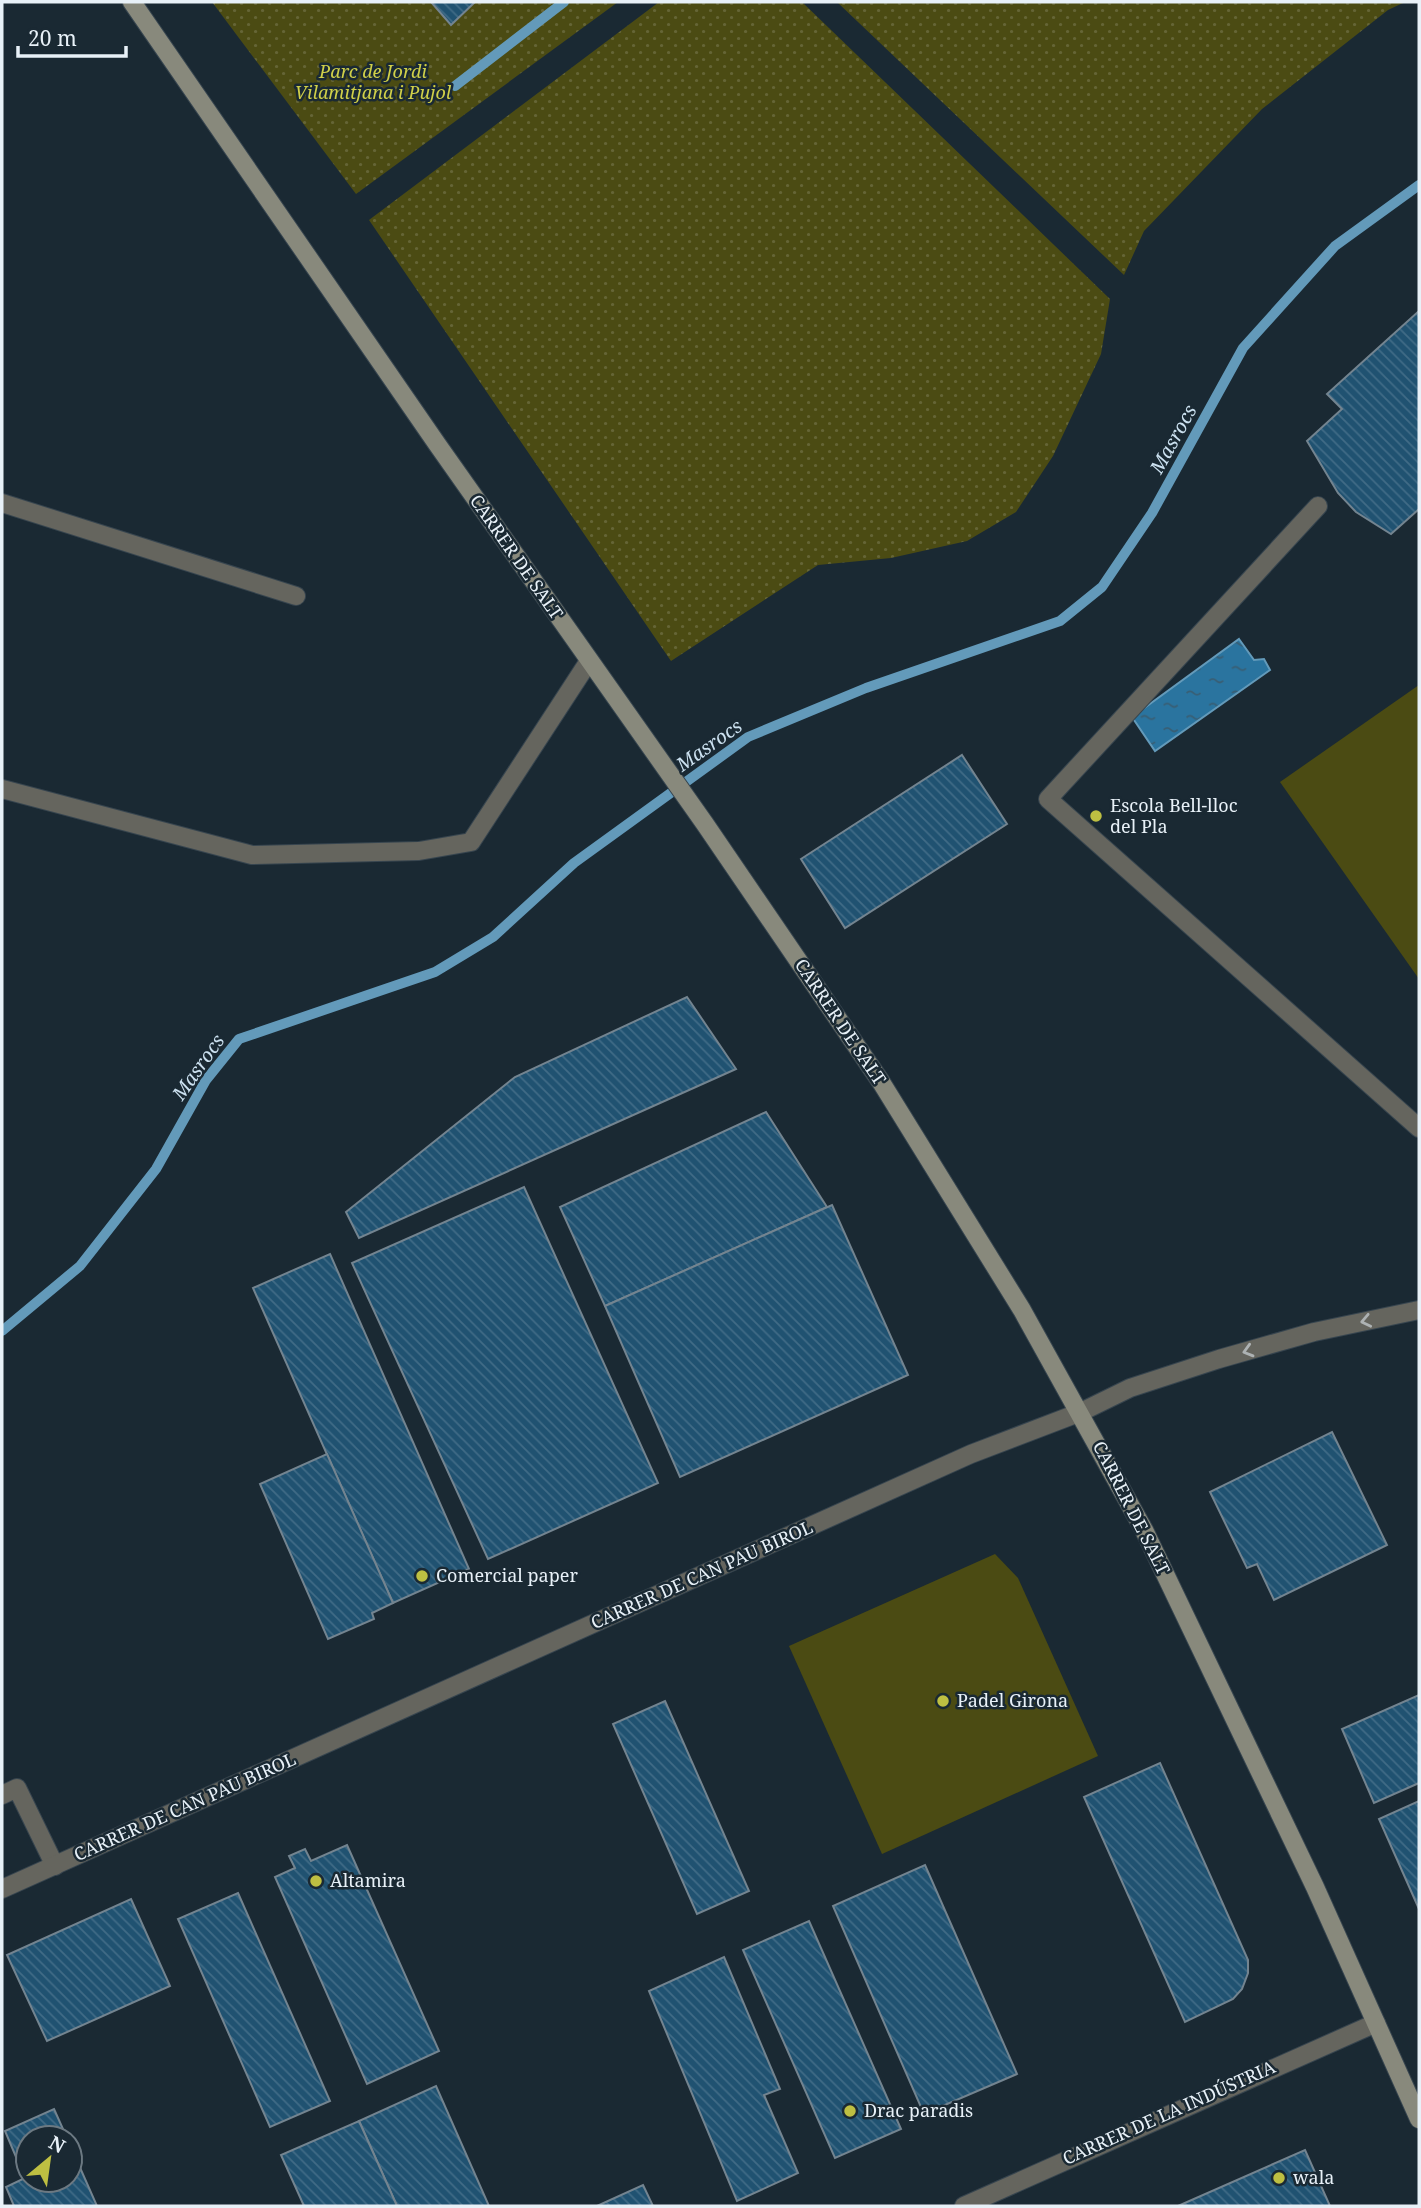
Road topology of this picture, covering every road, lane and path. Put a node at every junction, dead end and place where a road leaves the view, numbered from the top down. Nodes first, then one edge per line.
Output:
1 (132, 2) edge
2 (2, 503) edge
3 (1318, 506) dead end
4 (296, 596) dead end
5 (589, 661) junction
6 (2, 789) edge
7 (1419, 1128) edge
8 (1419, 1310) edge
9 (1081, 1412) junction
10 (2, 1795) edge
11 (55, 1866) junction
12 (2, 1889) edge
13 (1376, 2022) junction
14 (1419, 2119) edge
15 (964, 2206) edge

1 - 5 street, CARRER DE SALT
2 - 4 street
3 - 7 street
5 - 6 street
5 - 9 street, CARRER DE SALT
8 -> 9 street, CARRER DE CAN PAU BIROL
9 - 11 street, CARRER DE CAN PAU BIROL
9 - 13 street, CARRER DE SALT
10 - 11 street
11 - 12 street, CARRER DE CAN PAU BIROL
13 - 14 street, CARRER DE SALT
13 - 15 street, CARRER DE LA INDÚSTRIA

